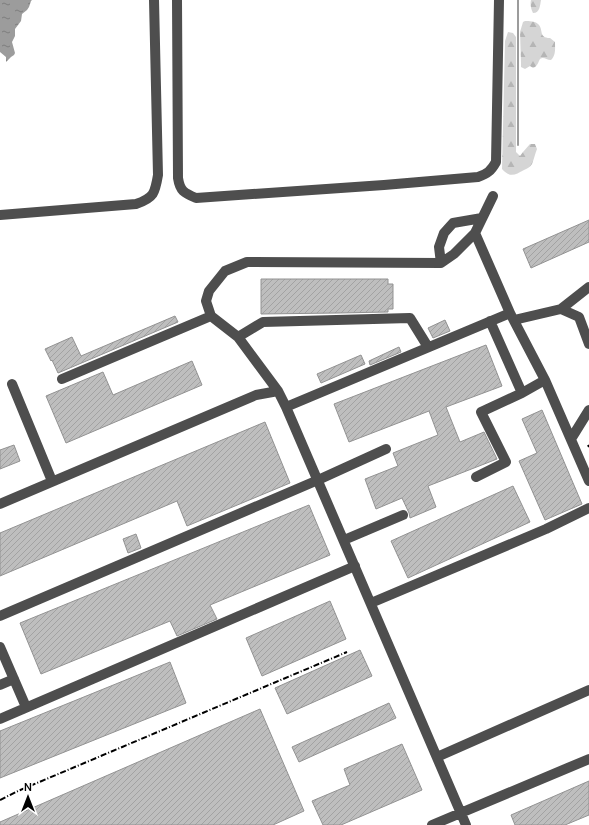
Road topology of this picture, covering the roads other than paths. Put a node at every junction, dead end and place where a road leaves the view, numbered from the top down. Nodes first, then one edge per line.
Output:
1 (154, 0) edge
2 (177, 0) edge
3 (499, 0) edge
4 (493, 196) dead end
5 (0, 215) edge
6 (482, 218) junction
7 (475, 233) junction
8 (441, 263) junction
9 (589, 287) edge
10 (561, 309) junction
11 (211, 316) junction
12 (512, 316) junction
13 (490, 321) junction
14 (238, 337) junction
15 (589, 344) edge
16 (428, 347) junction
17 (62, 379) dead end
18 (545, 380) junction
19 (12, 384) dead end
20 (278, 391) junction
21 (522, 393) junction
22 (286, 407) junction
23 (589, 410) edge
24 (571, 439) junction
25 (386, 449) dead end
26 (476, 477) dead end
27 (318, 480) junction
28 (52, 481) junction
29 (589, 481) edge
30 (0, 504) edge
31 (589, 508) edge
32 (403, 515) dead end
33 (344, 540) junction
34 (355, 566) junction
35 (371, 603) junction
36 (0, 616) edge
37 (0, 647) edge
38 (14, 679) junction
39 (0, 685) edge
40 (589, 690) edge
41 (26, 707) junction
42 (0, 719) edge
43 (437, 757) junction
44 (589, 759) edge
45 (460, 813) junction
46 (432, 825) edge
47 (466, 825) edge

1 - 5 lane
2 - 3 lane
4 - 6 lane
6 - 7 lane
6 - 8 lane
7 - 8 lane
7 - 12 lane
8 - 11 lane
9 - 10 lane
10 - 12 lane
10 - 15 lane
11 - 14 lane
11 - 17 lane
12 - 13 lane
12 - 18 lane
13 - 16 lane
13 - 21 lane
14 - 16 lane
14 - 20 lane
16 - 22 lane
18 - 21 lane
18 - 24 lane
19 - 28 lane
20 - 22 lane
20 - 28 lane
21 - 26 lane
22 - 27 lane
23 - 24 lane
24 - 29 lane
25 - 27 lane
27 - 33 lane
27 - 36 lane
28 - 30 lane
31 - 35 lane
32 - 33 lane
33 - 34 lane
34 - 35 lane
34 - 41 lane
35 - 43 lane
37 - 38 lane
38 - 39 lane
38 - 41 lane
40 - 43 lane
41 - 42 lane
43 - 45 lane
44 - 45 lane
45 - 46 lane
45 - 47 lane

